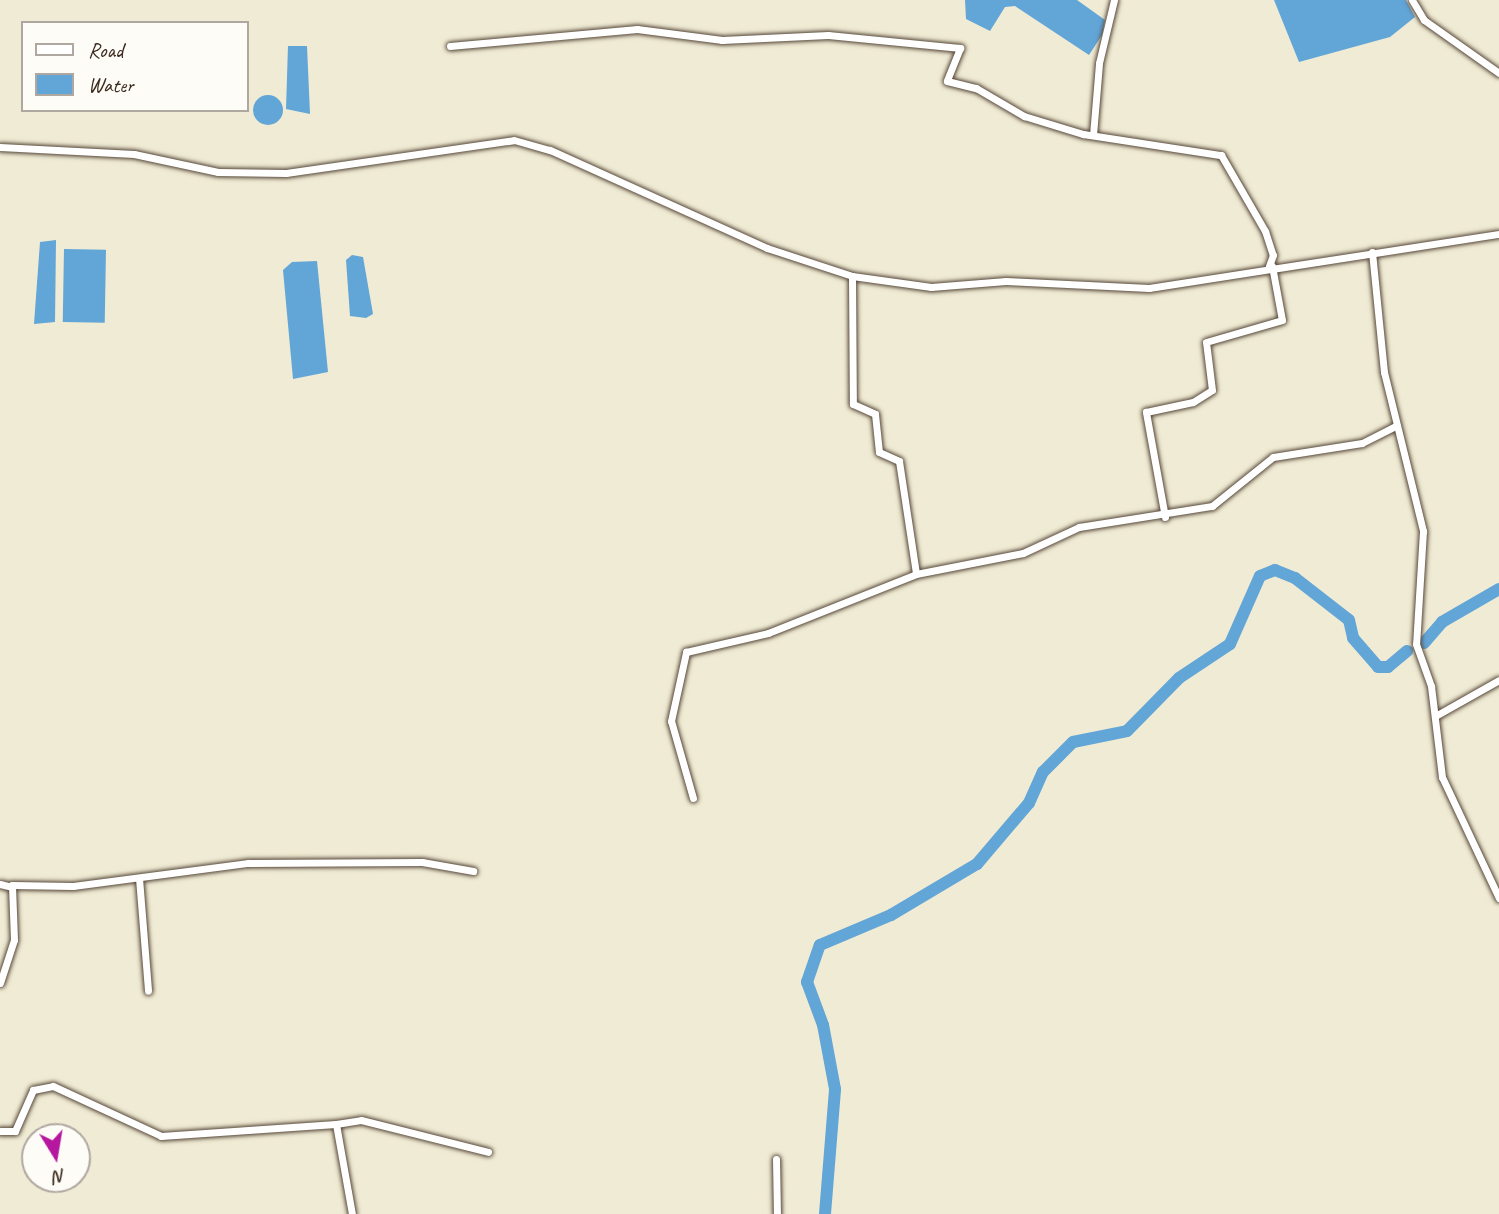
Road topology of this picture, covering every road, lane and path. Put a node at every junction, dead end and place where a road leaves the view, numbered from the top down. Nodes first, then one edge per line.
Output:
1 (1114, 0) edge
2 (1412, 0) edge
3 (450, 46) dead end
4 (1499, 73) edge
5 (1093, 135) junction
6 (0, 147) edge
7 (1499, 234) edge
8 (1372, 252) junction
9 (1270, 266) junction
10 (852, 276) junction
11 (1397, 425) junction
12 (1165, 517) junction
13 (916, 574) junction
14 (1499, 680) edge
15 (1437, 715) junction
16 (693, 798) dead end
17 (473, 871) dead end
18 (139, 877) junction
19 (0, 884) edge
20 (12, 885) junction
21 (1499, 898) edge
22 (0, 982) edge
23 (148, 990) dead end
24 (336, 1124) junction
25 (0, 1131) edge
26 (488, 1152) dead end
27 (776, 1159) dead end
28 (352, 1214) edge
29 (777, 1214) edge

1 - 5 street
2 - 4 street
3 - 5 street
5 - 9 street
6 - 10 street
7 - 8 street
8 - 9 street
8 - 11 street
9 - 10 street
9 - 12 street
10 - 13 street
11 - 12 street
11 - 15 street
12 - 13 street
13 - 16 street
14 - 15 street
15 - 21 street
17 - 18 street
18 - 20 street
18 - 23 street
19 - 20 street
20 - 22 street
24 - 25 street
24 - 26 street
24 - 28 street
27 - 29 street

